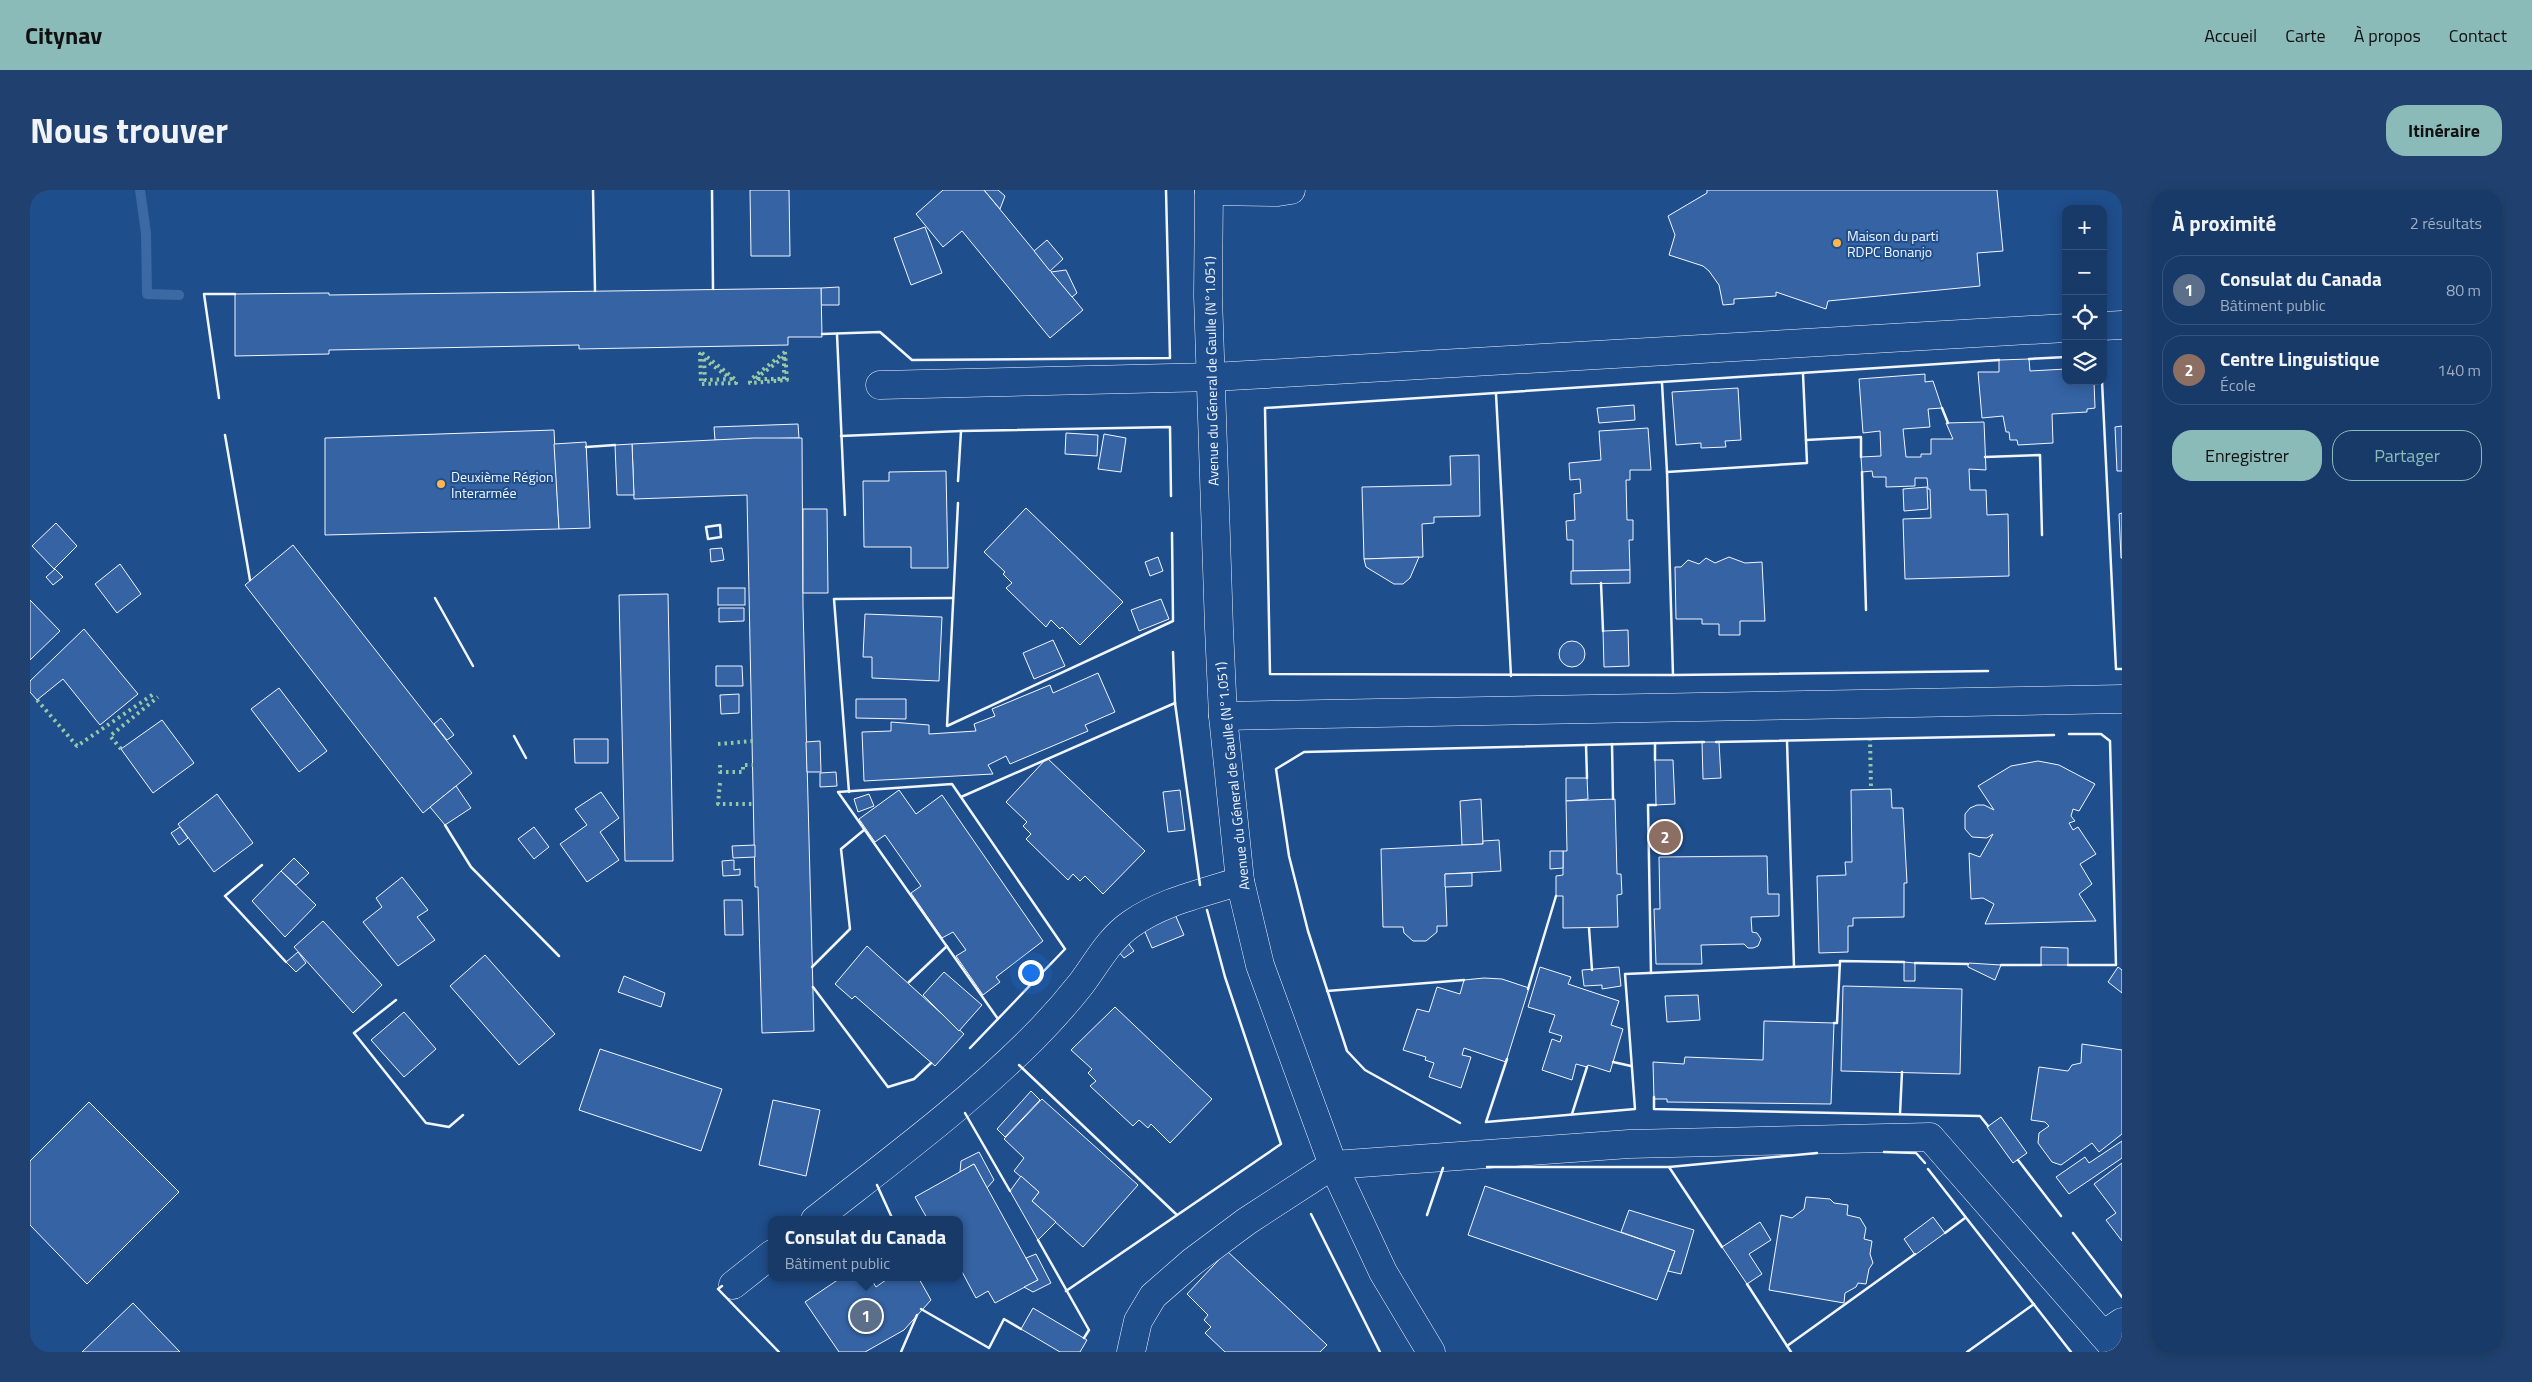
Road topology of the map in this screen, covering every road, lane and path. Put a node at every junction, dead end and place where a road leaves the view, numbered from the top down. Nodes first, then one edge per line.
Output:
1 (1209, 190) edge
2 (1291, 190) edge
3 (2122, 325) edge
4 (2107, 326) edge
5 (2062, 328) edge
6 (1213, 377) junction
7 (880, 385) dead end
8 (2122, 699) edge
9 (1223, 716) junction
10 (1240, 881) junction
11 (1333, 1165) junction
12 (820, 1216) edge
13 (768, 1257) edge
14 (732, 1285) dead end
15 (2114, 1337) edge
16 (1131, 1352) edge
17 (1431, 1352) edge

1 - 2 street
1 - 6 street, Avenue du Géneral de Gaulle (N°1.051)
3 - 4 street
5 - 6 street
6 - 7 street
6 - 9 street, Avenue du Géneral de Gaulle (N°1.051)
8 - 9 street
9 - 10 street, Avenue du Géneral de Gaulle (N°1.051)
10 - 11 street, Avenue du Géneral de Gaulle (N°1.051)
10 - 12 street
11 - 15 street
11 - 16 street
11 - 17 street, Avenue du Géneral de Gaulle (N°1.051)
13 - 14 street

